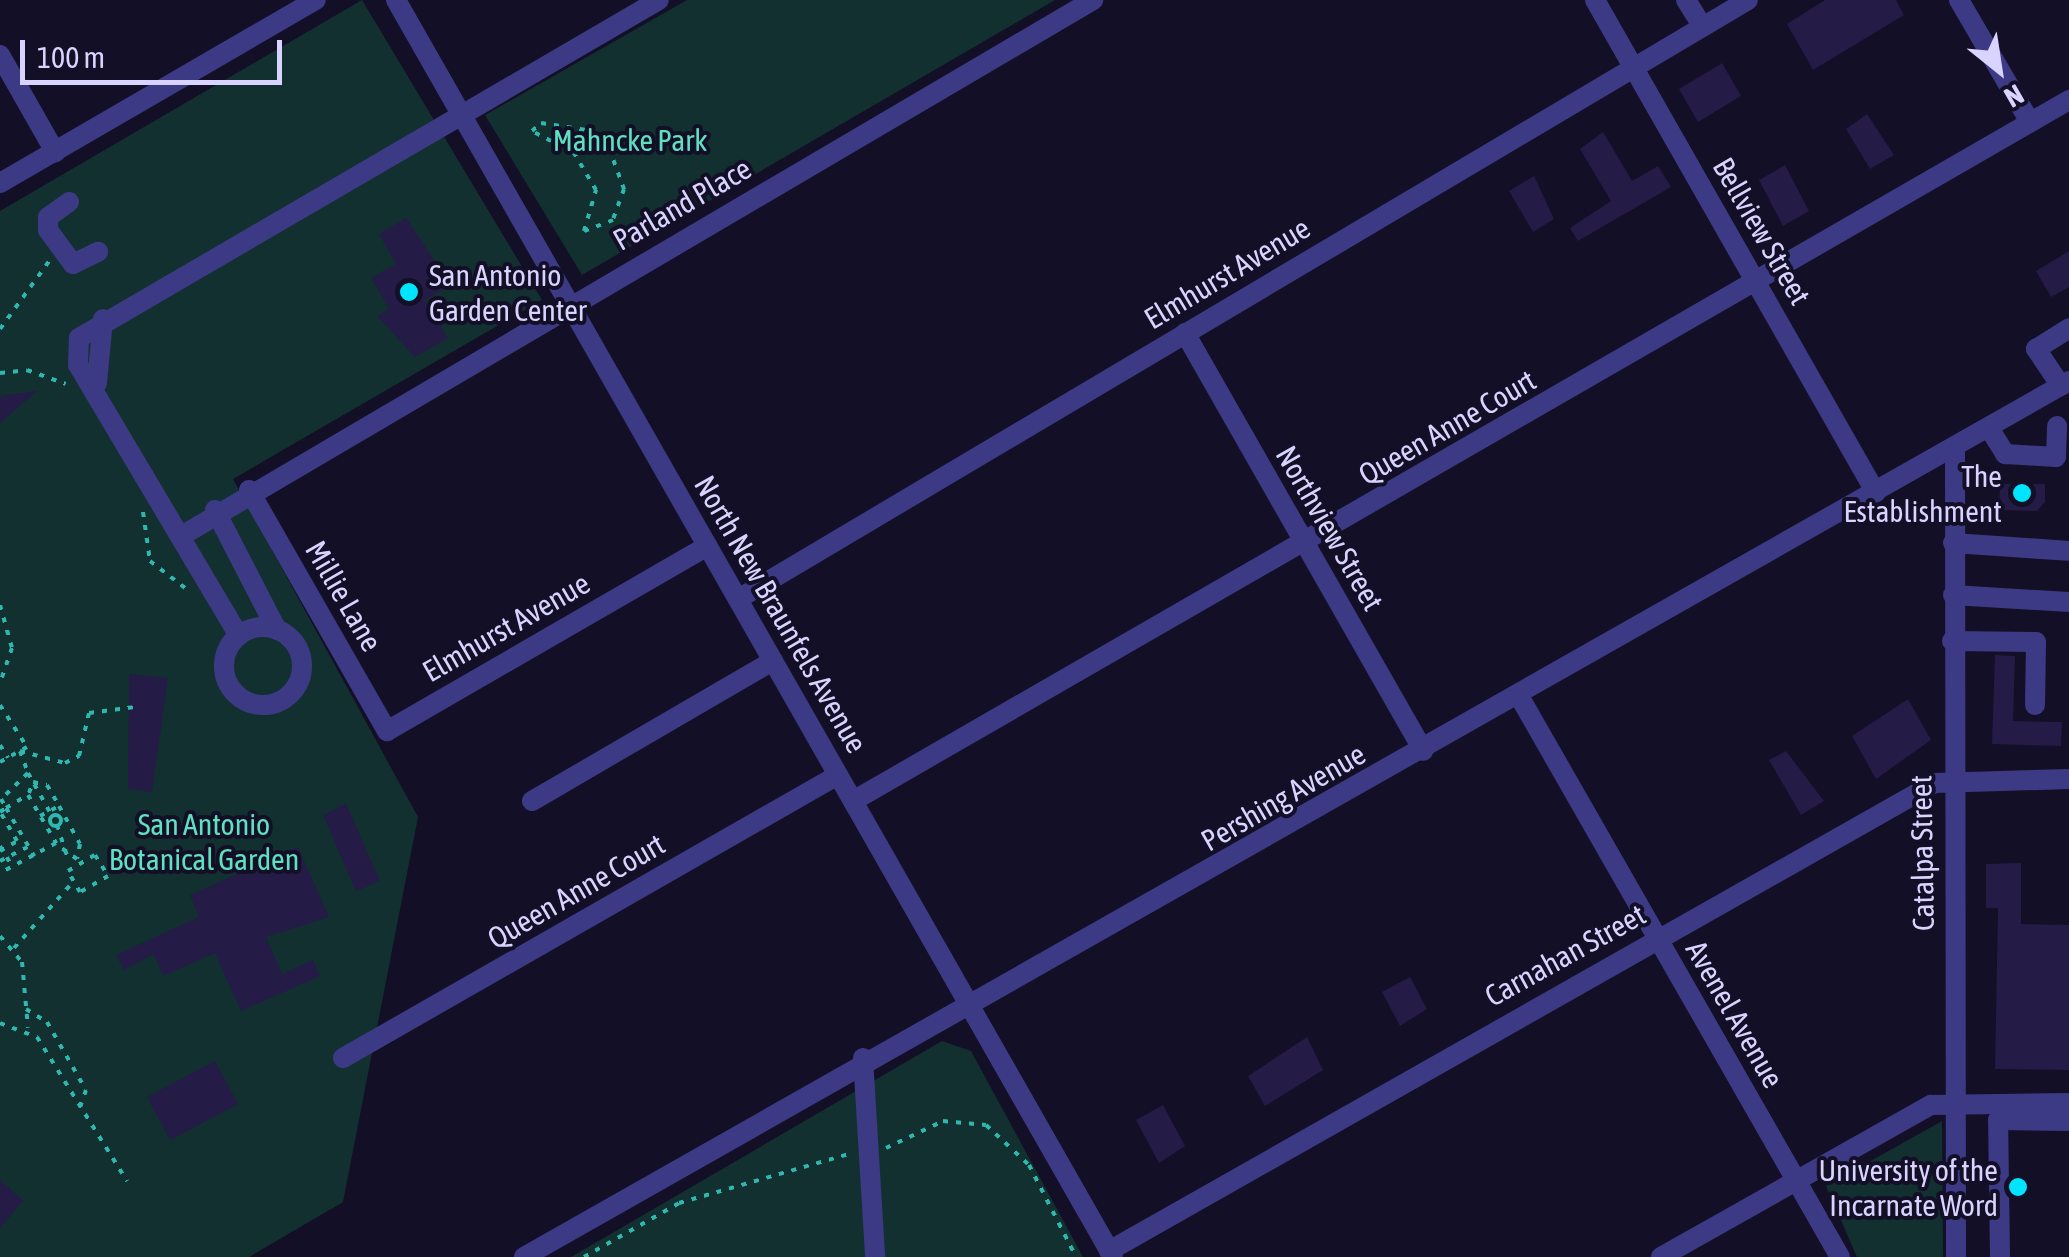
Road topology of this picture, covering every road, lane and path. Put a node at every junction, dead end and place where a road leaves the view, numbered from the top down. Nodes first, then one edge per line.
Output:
1 (316, 0) edge
2 (396, 0) edge
3 (659, 0) edge
4 (1093, 0) edge
5 (1595, 0) edge
6 (1686, 0) edge
7 (1748, 0) edge
8 (1959, 0) edge
9 (1702, 26) junction
10 (0, 55) edge
11 (1632, 66) junction
12 (2069, 100) edge
13 (461, 114) junction
14 (2030, 122) junction
15 (55, 152) junction
16 (0, 184) edge
17 (69, 202) dead end
18 (584, 231) joint
19 (98, 252) dead end
20 (52, 253) dead end
21 (1756, 282) junction
22 (569, 304) junction
23 (2069, 328) edge
24 (0, 329) edge
25 (1185, 333) junction
26 (0, 373) edge
27 (2065, 384) edge
28 (74, 391) dead end
29 (2037, 400) junction
30 (2063, 422) edge
31 (1988, 428) junction
32 (1955, 447) junction
33 (2063, 457) edge
34 (249, 490) junction
35 (1876, 493) junction
36 (134, 495) dead end
37 (215, 510) junction
38 (183, 535) junction
39 (1953, 543) junction
40 (1305, 544) junction
41 (707, 546) junction
42 (2069, 550) edge
43 (1953, 595) junction
44 (195, 599) dead end
45 (738, 599) junction
46 (2069, 602) edge
47 (0, 605) edge
48 (277, 630) junction
49 (240, 636) junction
50 (1952, 642) junction
51 (773, 661) junction
52 (0, 683) edge
53 (1519, 696) junction
54 (0, 705) edge
55 (2035, 705) dead end
56 (135, 707) dead end
57 (387, 731) joint
58 (0, 745) edge
59 (20, 751) junction
60 (1424, 751) junction
61 (8, 758) junction
62 (0, 762) edge
63 (28, 773) junction
64 (838, 775) junction
65 (1950, 779) junction
66 (2069, 779) edge
67 (33, 782) junction
68 (3, 786) edge
69 (28, 795) junction
70 (1, 799) edge
71 (532, 800) dead end
72 (852, 800) junction
73 (58, 806) junction
74 (6, 808) junction
75 (0, 812) edge
76 (51, 813) junction
77 (40, 816) junction
78 (70, 826) junction
79 (59, 828) junction
80 (52, 836) junction
81 (20, 839) junction
82 (56, 844) junction
83 (29, 846) junction
84 (70, 847) junction
85 (1, 849) edge
86 (79, 849) junction
87 (67, 855) junction
88 (34, 856) junction
89 (8, 859) junction
90 (0, 861) edge
91 (78, 861) junction
92 (13, 868) junction
93 (0, 873) edge
94 (74, 881) junction
95 (0, 936) edge
96 (1658, 938) junction
97 (14, 948) junction
98 (969, 1004) junction
99 (26, 1009) junction
100 (0, 1024) edge
101 (28, 1028) junction
102 (344, 1058) dead end
103 (863, 1058) junction
104 (1958, 1102) junction
105 (2069, 1104) edge
106 (1997, 1111) junction
107 (2040, 1112) junction
108 (78, 1113) junction
109 (2069, 1121) edge
110 (1796, 1180) junction
111 (127, 1181) dead end
112 (1111, 1254) edge
113 (524, 1257) edge
114 (875, 1257) edge
115 (1661, 1257) edge
116 (1840, 1257) edge
117 (1956, 1257) edge
118 (2000, 1257) edge

1 - 15 street
2 - 13 street, North New Braunfels Avenue
3 - 13 street
4 - 22 street, Parland Place
5 - 11 street, Bellview Street
6 - 9 street
7 - 9 street, Elmhurst Avenue
8 - 14 street
9 - 11 street, Elmhurst Avenue
10 - 15 street
11 - 21 street, Bellview Street
11 - 25 street, Elmhurst Avenue
12 - 14 street, Queen Anne Court
13 - 22 street, North New Braunfels Avenue
13 - 38 street
14 - 21 street, Queen Anne Court
15 - 16 street
17 - 19 street
18 - 18 path
20 - 24 path
21 - 35 street, Bellview Street
21 - 40 street, Queen Anne Court
22 - 34 street, Parland Place
22 - 41 street, North New Braunfels Avenue
23 - 27 street
25 - 40 street, Northview Street
25 - 45 street, Elmhurst Avenue
26 - 28 path
27 - 29 street, Pershing Avenue
29 - 30 street
29 - 31 street, Pershing Avenue
30 - 33 street
31 - 32 street, Pershing Avenue
31 - 33 street
32 - 35 street, Pershing Avenue
32 - 39 street, Catalpa Street
34 - 37 street, Parland Place
34 - 57 street, Millie Lane
35 - 53 street, Pershing Avenue
36 - 44 path
37 - 38 street, Parland Place
37 - 48 street
38 - 49 street
39 - 42 street
39 - 43 street, Catalpa Street
40 - 60 street, Northview Street
40 - 72 street, Queen Anne Court
41 - 45 street, North New Braunfels Avenue
41 - 57 street, Elmhurst Avenue
43 - 46 street
43 - 50 street, Catalpa Street
45 - 51 street, North New Braunfels Avenue
47 - 52 path
48 - 49 street
48 - 49 street
50 - 55 street
50 - 65 street, Catalpa Street
51 - 64 street, North New Braunfels Avenue
51 - 71 street
53 - 60 street, Pershing Avenue
53 - 96 street, Avenel Avenue
54 - 59 path
56 - 59 path
58 - 61 path
59 - 61 path
59 - 63 path
60 - 98 street, Pershing Avenue
61 - 62 path
63 - 67 path
63 - 68 path
64 - 72 street, North New Braunfels Avenue
64 - 102 street, Queen Anne Court
65 - 66 street, Carnahan Street
65 - 96 street, Carnahan Street
65 - 104 street, Catalpa Street
67 - 69 path
67 - 73 path
67 - 76 path
68 - 70 path
69 - 74 path
69 - 77 path
70 - 74 path
72 - 98 street, North New Braunfels Avenue
73 - 76 path
73 - 78 path
74 - 75 path
74 - 81 path
75 - 81 path
76 - 77 path
76 - 79 path
77 - 80 path
78 - 79 path
78 - 86 path
79 - 80 path
79 - 84 path
80 - 82 path
81 - 83 path
81 - 85 path
82 - 87 path
82 - 88 path
83 - 88 path
83 - 89 path
84 - 86 path
84 - 87 path
85 - 89 path
86 - 91 path
87 - 91 path
88 - 92 path
89 - 90 path
89 - 92 path
91 - 94 path
91 - 94 path
92 - 93 path
94 - 97 path
95 - 97 path
96 - 110 street, Avenel Avenue
96 - 112 street, Carnahan Street
97 - 99 path
98 - 103 street, Pershing Avenue
98 - 112 street, North New Braunfels Avenue
99 - 101 path
99 - 108 path
100 - 101 path
101 - 108 path
103 - 113 street, Pershing Avenue
103 - 114 street
104 - 106 street
104 - 110 street
104 - 117 street, Catalpa Street
105 - 107 street
106 - 107 street
106 - 118 street
107 - 109 street
108 - 111 path
110 - 115 street
110 - 116 street, Avenel Avenue

